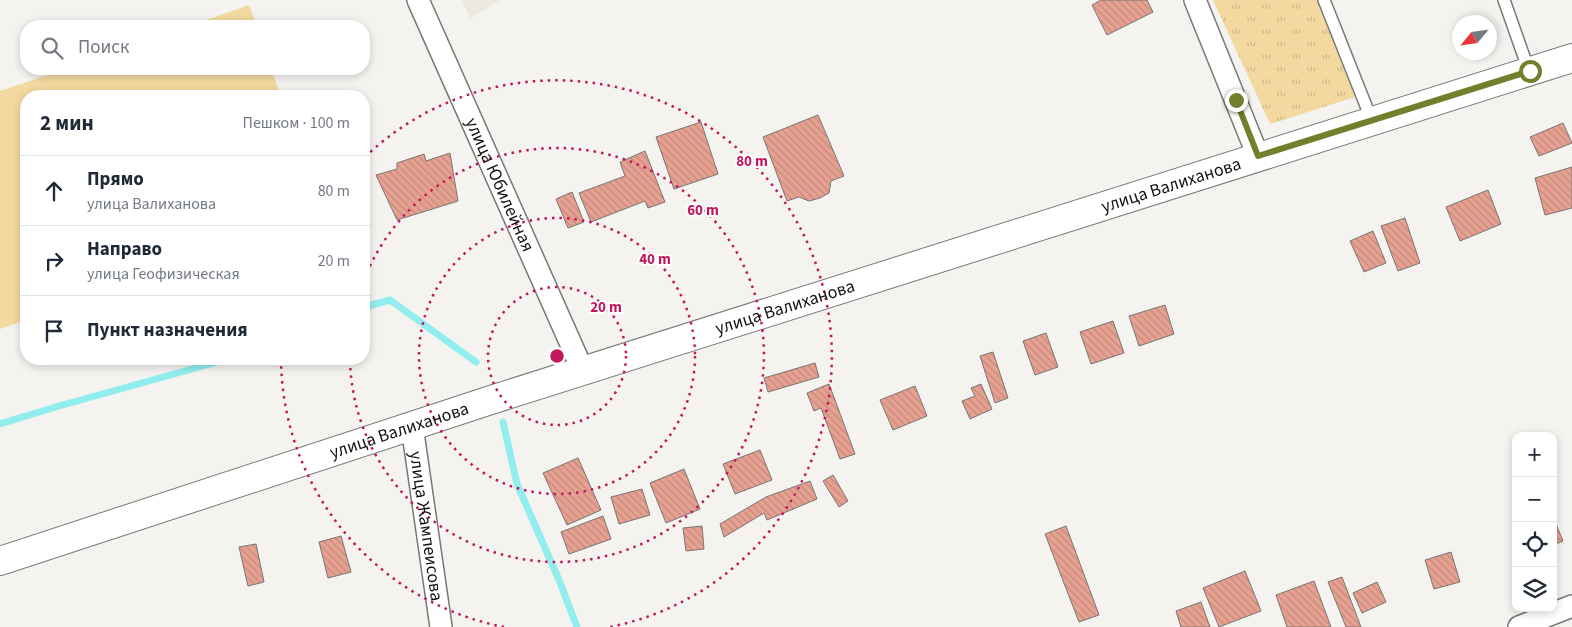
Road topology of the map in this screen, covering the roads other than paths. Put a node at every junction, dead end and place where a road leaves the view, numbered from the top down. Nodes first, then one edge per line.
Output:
1 (418, 0) edge
2 (1195, 0) edge
3 (1324, 0) edge
4 (1504, 0) edge
5 (1572, 58) edge
6 (1530, 71) junction
7 (1372, 121) junction
8 (1258, 156) junction
9 (583, 371) junction
10 (412, 426) junction
11 (0, 560) edge
12 (1572, 606) edge
13 (441, 627) edge
14 (1519, 627) edge

1 - 9 street, улица Юбилейная
2 - 8 street
3 - 7 lane
4 - 6 lane
5 - 6 main road, улица Валиханова
6 - 7 main road, улица Валиханова
7 - 8 main road, улица Валиханова
8 - 9 main road, улица Валиханова
9 - 10 main road, улица Валиханова
10 - 11 main road, улица Валиханова
10 - 13 street, улица Жампеисова
12 - 14 street

